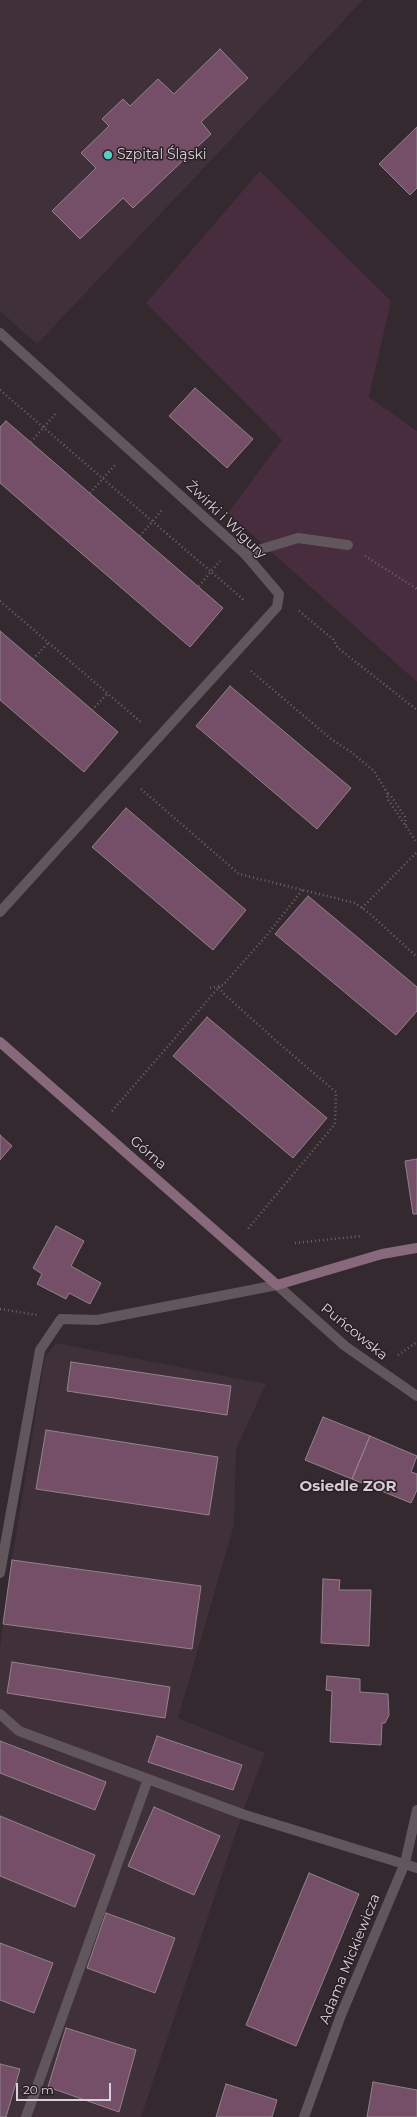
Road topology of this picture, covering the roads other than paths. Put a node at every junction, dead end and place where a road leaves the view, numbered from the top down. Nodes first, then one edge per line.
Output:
1 (0, 333) edge
2 (348, 545) road end
3 (245, 554) junction
4 (0, 912) edge
5 (0, 1042) edge
6 (417, 1248) edge
7 (277, 1285) junction
8 (417, 1396) edge
9 (0, 1573) edge
10 (0, 1714) edge
11 (148, 1778) junction
12 (417, 1810) edge
13 (405, 1863) junction
14 (417, 1868) edge
15 (26, 2117) edge
16 (304, 2117) edge

1 - 3 street, Żwirki i Wigury
2 - 3 street
3 - 4 street, Żwirki i Wigury
5 - 7 street, Górna
6 - 7 street
7 - 8 street, Puńcowska
7 - 9 street
10 - 11 street
11 - 13 street
11 - 15 street
12 - 13 street, Adama Mickiewicza
13 - 14 street
13 - 16 street, Adama Mickiewicza

